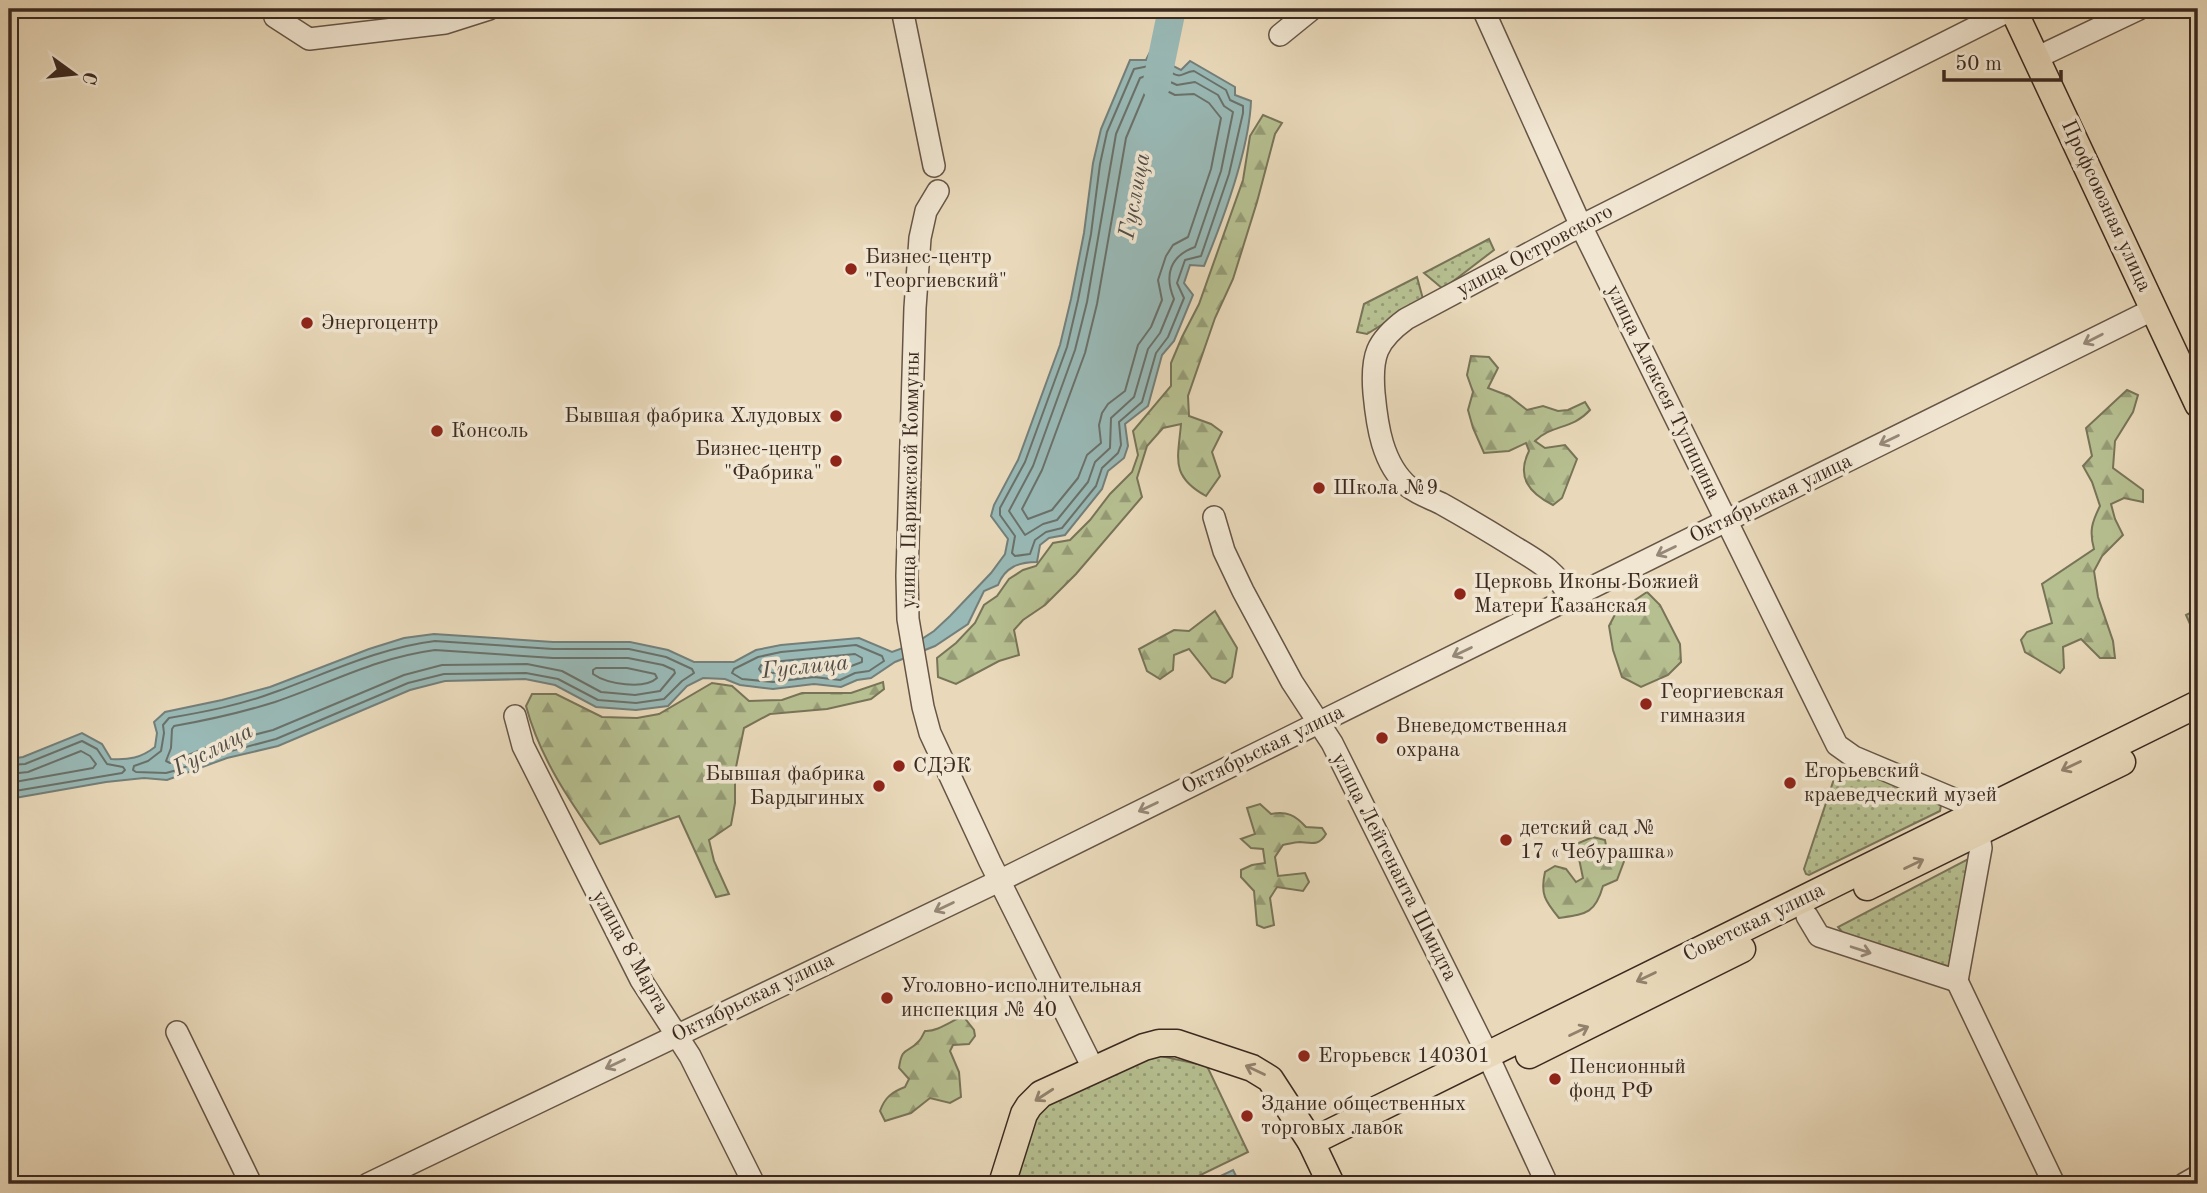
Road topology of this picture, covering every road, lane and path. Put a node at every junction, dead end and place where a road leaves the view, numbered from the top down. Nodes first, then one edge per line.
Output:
1 (489, 9) edge
2 (902, 9) edge
3 (1312, 9) edge
4 (1483, 9) edge
5 (2012, 9) edge
6 (2139, 9) edge
7 (276, 13) edge
8 (1280, 35) dead end
9 (2036, 58) junction
10 (934, 166) dead end
11 (938, 191) dead end
12 (1581, 226) junction
13 (2154, 309) junction
14 (2195, 388) edge
15 (1214, 517) dead end
16 (1727, 521) junction
17 (1570, 598) junction
18 (2198, 704) edge
19 (515, 716) dead end
20 (1319, 723) junction
21 (2198, 723) edge
22 (1975, 824) junction
23 (999, 881) junction
24 (1807, 916) junction
25 (1957, 981) junction
26 (177, 1032) dead end
27 (677, 1035) junction
28 (1492, 1063) junction
29 (1094, 1070) junction
30 (1315, 1149) junction
31 (2198, 1176) edge
32 (251, 1184) edge
33 (368, 1184) edge
34 (754, 1184) edge
35 (1002, 1184) edge
36 (1331, 1184) edge
37 (1547, 1184) edge
38 (2054, 1184) edge
39 (2184, 1184) edge

1 - 7 street
2 - 10 street
3 - 8 street
4 - 12 street, улица Алексея Тупицина
5 - 9 main road, Профсоюзная улица
5 - 12 street, улица Островского
6 - 9 street
9 - 13 main road, Профсоюзная улица
11 - 23 street, улица Парижской Коммуны
12 - 16 street, улица Алексея Тупицина
12 - 17 street, улица Островского
13 - 14 main road, Профсоюзная улица
13 -> 16 street, Октябрьская улица
15 - 20 street, улица Лейтенанта Шмидта
16 -> 17 street, Октябрьская улица
16 - 22 street, улица Алексея Тупицина
17 -> 20 street, Октябрьская улица
18 -> 22 main road, Советская улица
19 - 27 street, улица 8 Марта
20 -> 23 street, Октябрьская улица
20 - 28 street, улица Лейтенанта Шмидта
21 - 22 main road, Советская улица
24 -> 22 main road, Советская улица
22 - 25 street
22 -> 28 main road, Советская улица
23 -> 27 street, Октябрьская улица
23 - 29 street, улица Парижской Коммуны
24 -> 25 street
28 -> 24 main road, Советская улица
25 - 38 street
26 - 32 street
27 -> 33 street, Октябрьская улица
27 - 34 street, улица 8 Марта
28 - 30 main road, Советская улица
28 - 37 street, улица Лейтенанта Шмидта
30 -> 29 main road
29 -> 35 main road
30 - 36 main road
31 - 39 street

